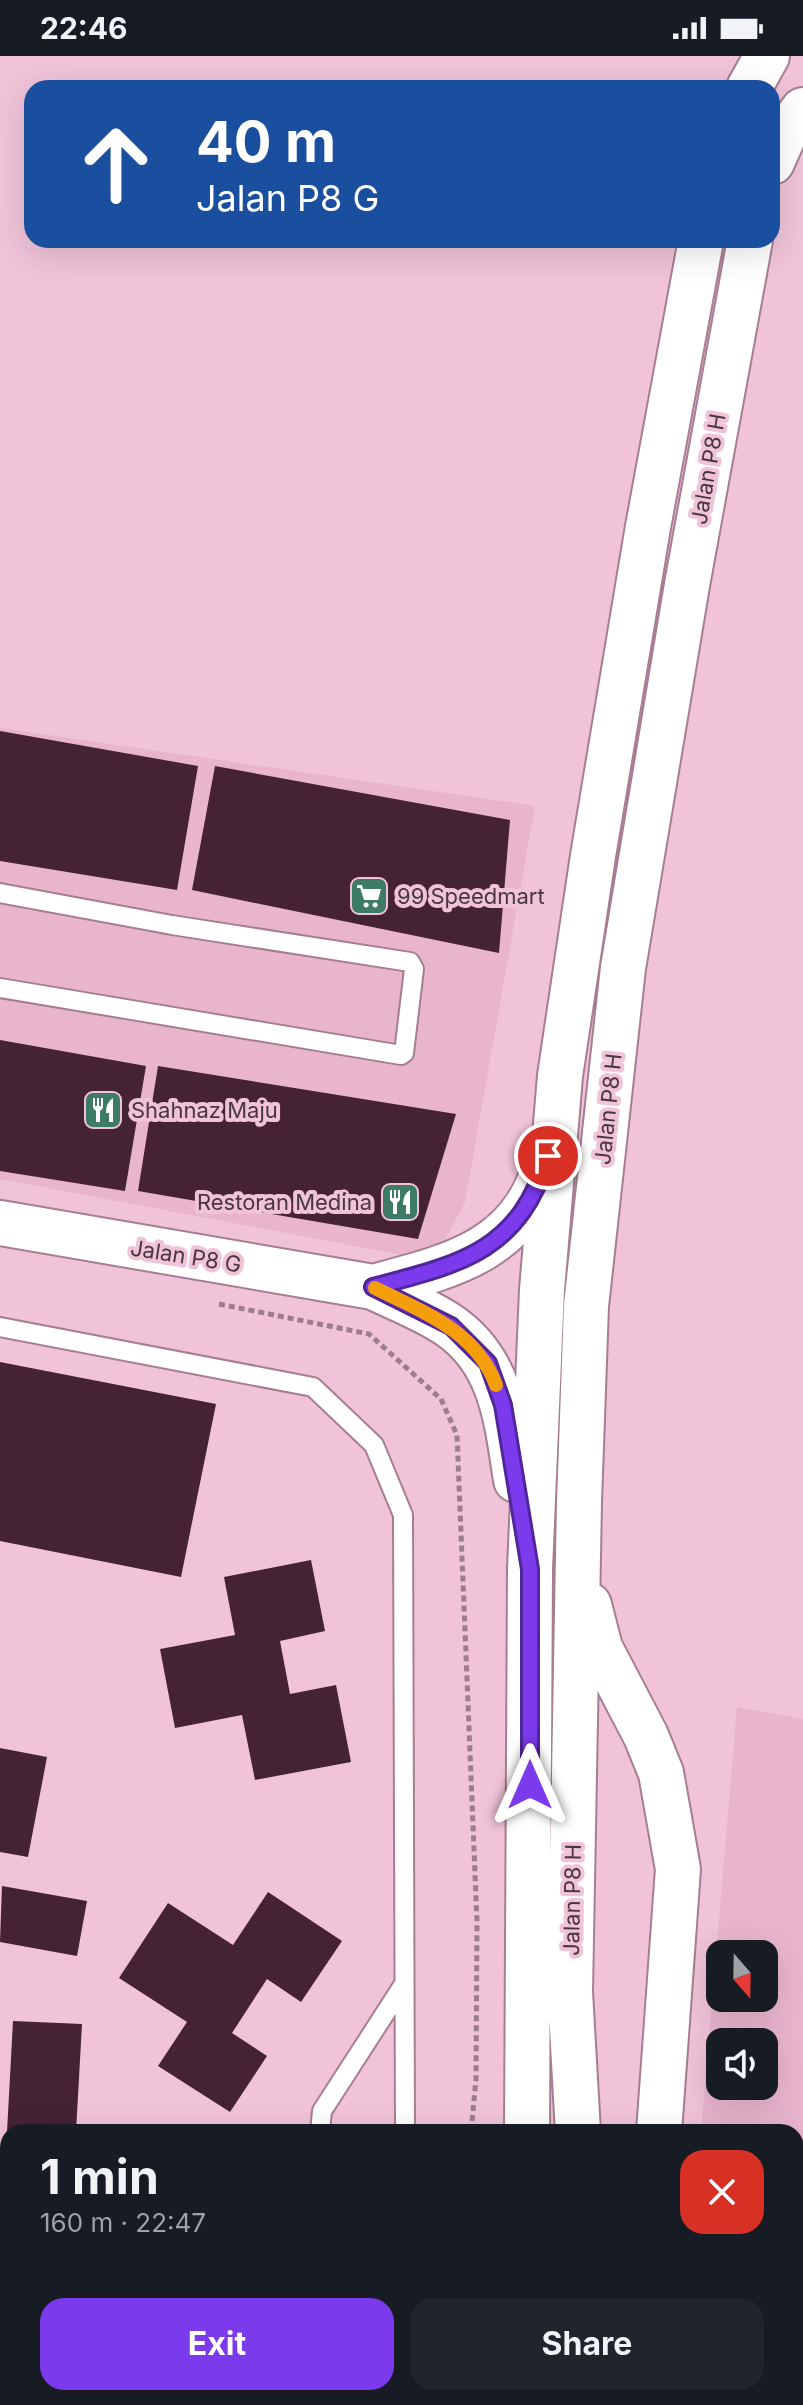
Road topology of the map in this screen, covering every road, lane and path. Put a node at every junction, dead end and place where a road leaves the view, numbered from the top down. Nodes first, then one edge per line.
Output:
1 (767, 56) edge
2 (754, 80) edge
3 (803, 110) edge
4 (780, 144) edge
5 (700, 248) edge
6 (749, 248) edge
7 (0, 893) edge
8 (0, 988) edge
9 (556, 1126) junction
10 (0, 1223) edge
11 (373, 1287) junction
12 (0, 1327) edge
13 (578, 1564) junction
14 (530, 1569) junction
15 (405, 1982) junction
16 (321, 2124) edge
17 (405, 2124) edge
18 (527, 2124) edge
19 (578, 2124) edge
20 (660, 2124) edge

1 - 2 street
3 - 4 street
5 - 9 street, Jalan P8 H
6 - 13 street, Jalan P8 H
7 - 8 lane
9 - 11 street, Jalan P8 G
9 - 14 street, Jalan P8 H
10 - 11 street, Jalan P8 G
11 - 14 street, Jalan P8 G
12 - 15 lane
13 - 19 street, Jalan P8 H
13 - 20 street
14 - 18 street, Jalan P8 H
15 - 16 lane
15 - 17 lane

